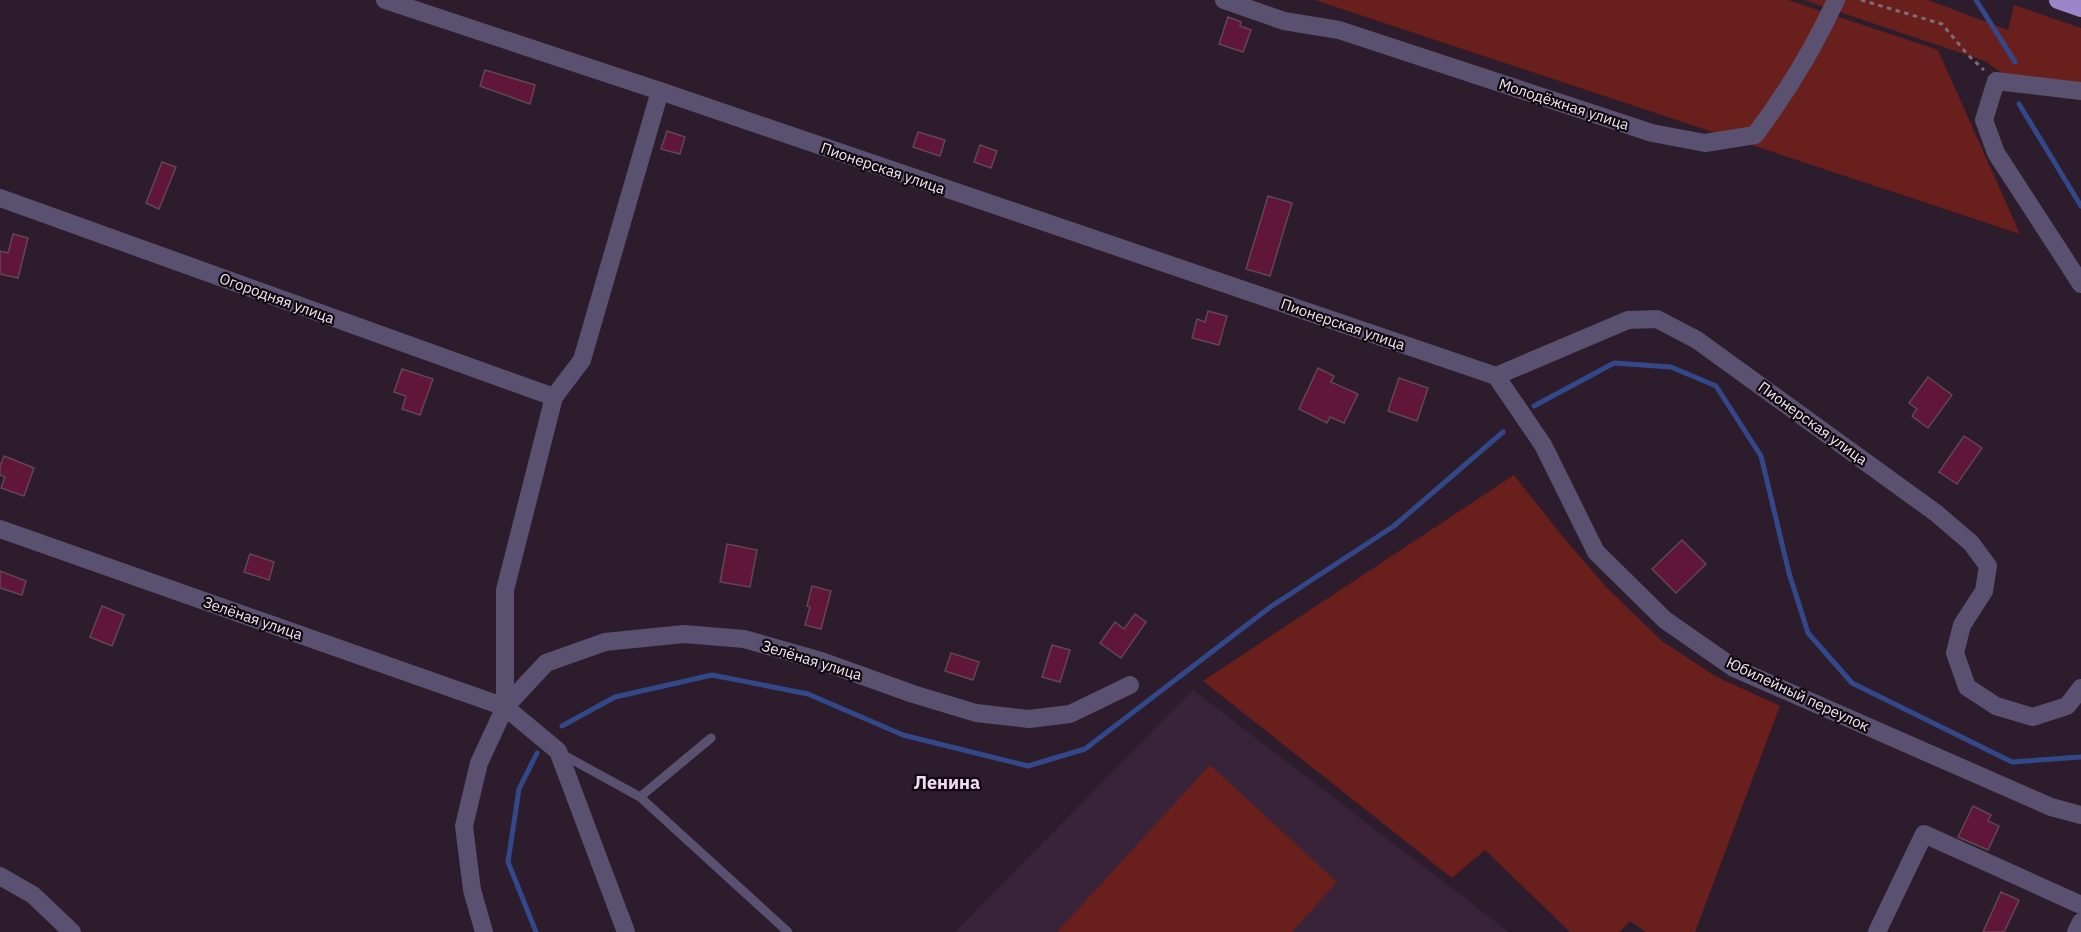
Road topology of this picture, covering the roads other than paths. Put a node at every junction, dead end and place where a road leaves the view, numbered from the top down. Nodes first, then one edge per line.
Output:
1 (385, 0) edge
2 (1224, 0) edge
3 (1836, 0) edge
4 (2058, 0) edge
5 (2081, 8) edge
6 (2081, 91) edge
7 (660, 92) junction
8 (0, 198) edge
9 (2081, 284) edge
10 (1496, 376) junction
11 (554, 397) junction
12 (0, 529) edge
13 (1130, 685) dead end
14 (2081, 688) edge
15 (506, 707) junction
16 (711, 738) dead end
17 (558, 751) junction
18 (640, 797) junction
19 (2081, 815) edge
20 (0, 876) edge
21 (2081, 905) edge
22 (2081, 922) edge
23 (72, 932) edge
24 (484, 932) edge
25 (626, 932) edge
26 (788, 932) edge
27 (1877, 932) edge
28 (2076, 932) edge

1 - 7 street, Пионерская улица
2 - 3 street, Молодёжная улица
4 - 5 highway
6 - 9 street
7 - 10 street, Пионерская улица
7 - 11 street
8 - 11 street, Огородняя улица
10 - 14 street, Пионерская улица
10 - 19 street, Юбилейный переулок
11 - 15 street
12 - 15 street, Зелёная улица
13 - 15 street, Зелёная улица
15 - 17 street, Зелёная улица
15 - 24 street, Зелёная улица
16 - 18 lane
17 - 18 lane
17 - 25 street, Зелёная улица
18 - 26 lane
20 - 23 street
21 - 27 street
22 - 28 street

